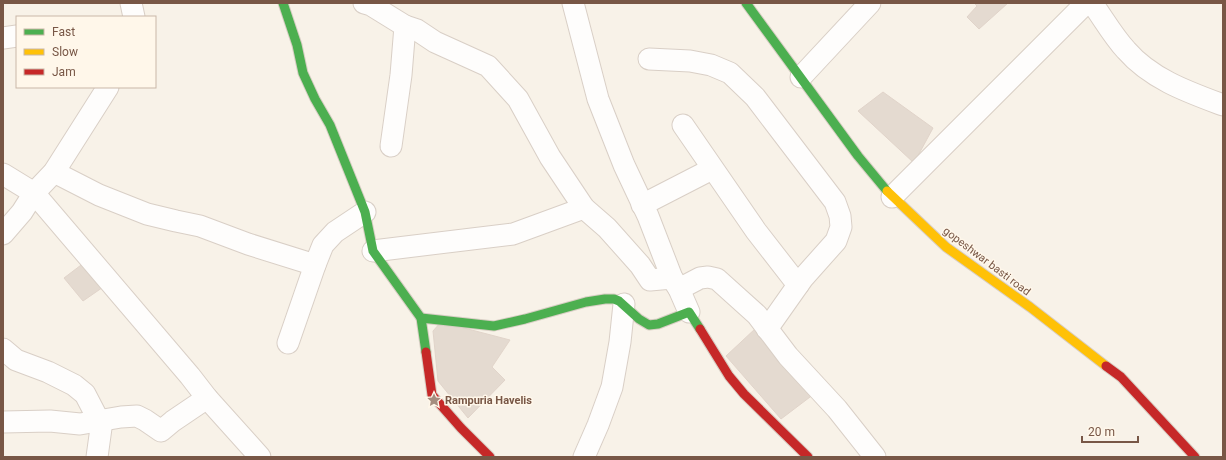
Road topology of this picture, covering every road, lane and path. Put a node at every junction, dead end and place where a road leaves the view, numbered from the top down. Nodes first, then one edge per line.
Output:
1 (131, 3) edge
2 (283, 3) edge
3 (364, 3) edge
4 (573, 3) edge
5 (746, 3) edge
6 (870, 3) edge
7 (1086, 3) edge
8 (1092, 3) edge
9 (134, 16) edge
10 (405, 26) junction
11 (16, 36) edge
12 (3, 38) edge
13 (649, 59) dead end
14 (801, 77) junction
15 (107, 88) edge
16 (1223, 105) edge
17 (683, 125) dead end
18 (391, 146) dead end
19 (712, 169) junction
20 (54, 172) junction
21 (3, 174) edge
22 (34, 193) junction
23 (892, 197) junction
24 (642, 205) junction
25 (584, 208) junction
26 (365, 212) junction
27 (3, 234) edge
28 (374, 251) junction
29 (315, 265) junction
30 (675, 283) junction
31 (798, 285) junction
32 (624, 304) junction
33 (689, 312) junction
34 (421, 318) junction
35 (767, 329) junction
36 (288, 343) dead end
37 (3, 348) edge
38 (207, 398) junction
39 (99, 421) junction
40 (3, 422) edge
41 (97, 457) edge
42 (260, 457) edge
43 (490, 457) edge
44 (584, 457) edge
45 (808, 457) edge
46 (875, 457) edge
47 (1195, 457) edge

1 - 9 street
2 - 26 street
3 - 10 street
4 - 24 street
5 - 14 street, gopeshwar basti road
6 - 14 street
7 - 23 street
8 - 16 street
10 - 18 street
10 - 25 street
11 - 12 street
13 - 31 street
14 - 23 street, gopeshwar basti road
15 - 20 street
17 - 19 street
19 - 24 street
19 - 31 street
20 - 22 street
20 - 29 street
21 - 22 street
22 - 27 street
22 - 38 street
23 - 47 street, gopeshwar basti road
24 - 30 street
25 - 28 street
25 - 30 street
26 - 28 street
26 - 29 street
28 - 34 street
29 - 36 street
30 - 33 street
30 - 35 street
31 - 35 street
32 - 33 street
32 - 34 street
32 - 44 street
33 - 45 street
34 - 43 street
35 - 46 street
37 - 39 street
38 - 39 street
38 - 42 street
39 - 40 street
39 - 41 street

